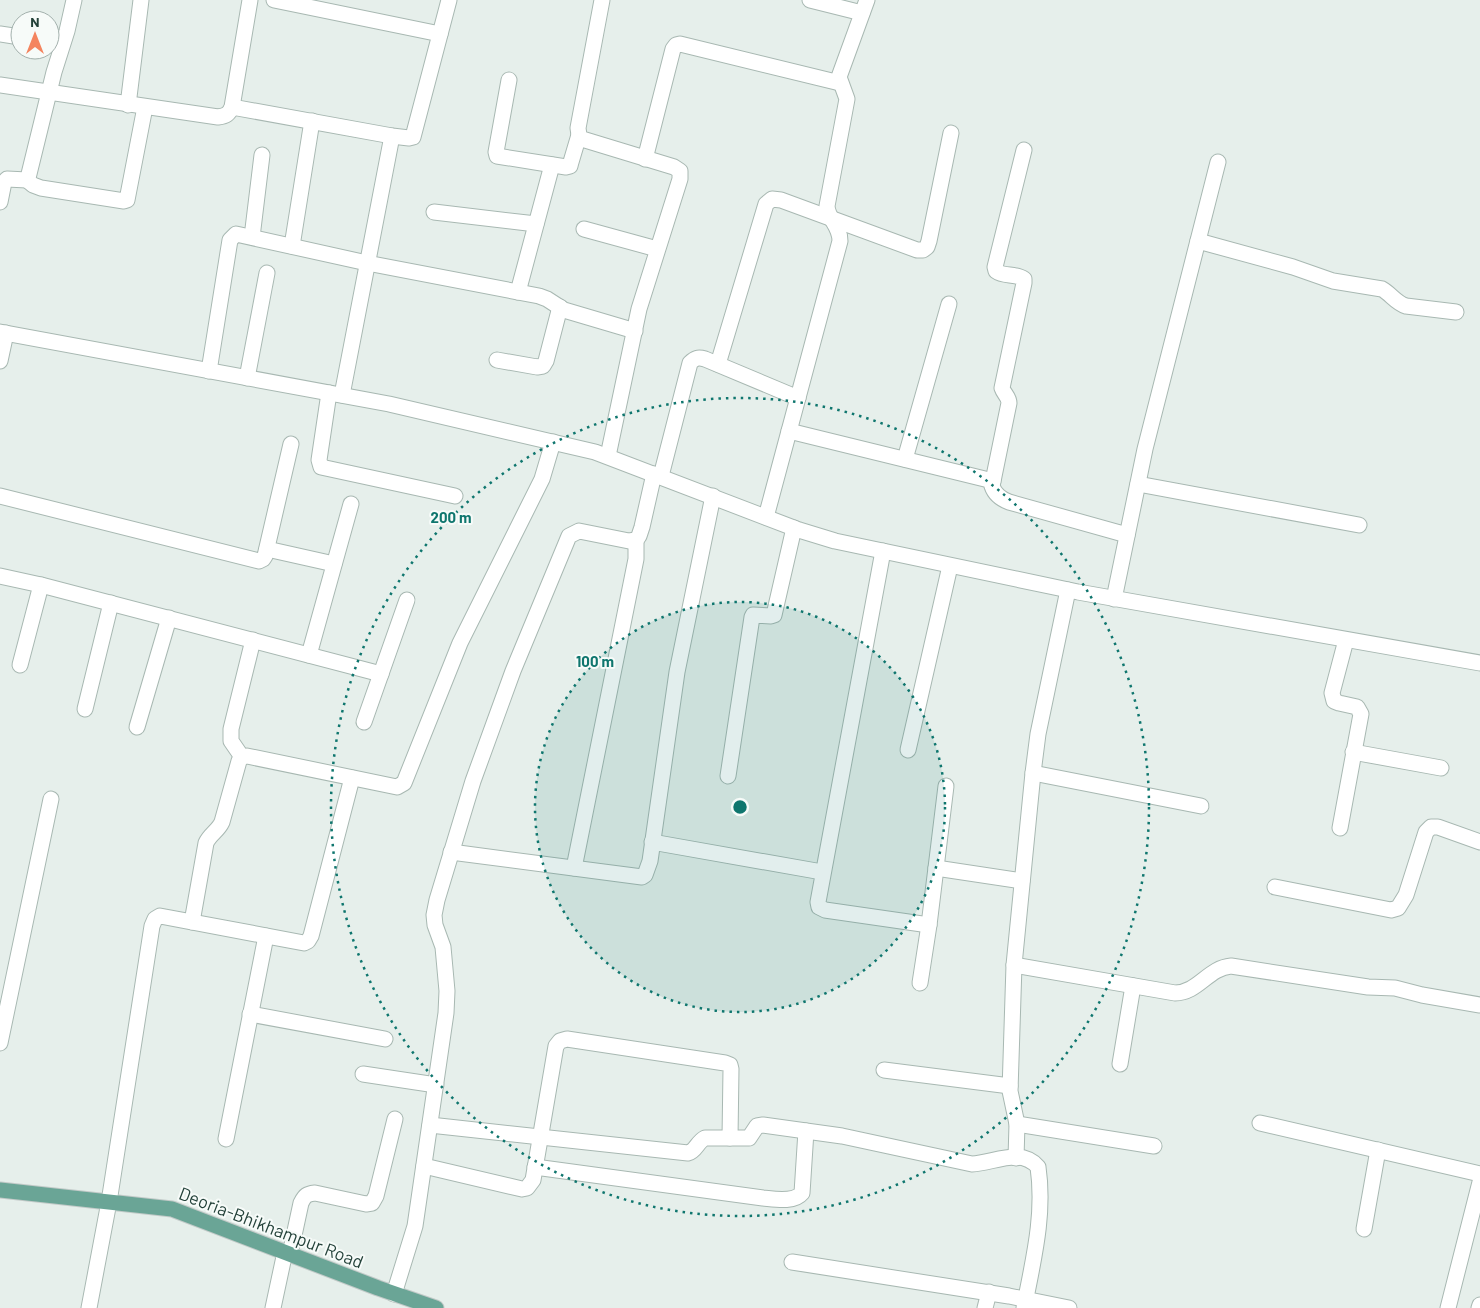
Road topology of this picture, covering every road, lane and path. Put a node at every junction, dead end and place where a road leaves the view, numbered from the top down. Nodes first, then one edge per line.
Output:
1 (74, 0) edge
2 (141, 0) edge
3 (250, 0) edge
4 (274, 0) edge
5 (449, 0) edge
6 (602, 0) edge
7 (810, 0) edge
8 (864, 6) edge
9 (440, 34) junction
10 (60, 35) edge
11 (54, 60) edge
12 (509, 80) dead end
13 (840, 82) junction
14 (0, 85) edge
15 (49, 92) junction
16 (128, 104) junction
17 (145, 107) junction
18 (232, 107) junction
19 (312, 121) junction
20 (951, 133) dead end
21 (579, 135) junction
22 (392, 136) junction
23 (1024, 150) dead end
24 (262, 155) dead end
25 (645, 159) junction
26 (1218, 162) dead end
27 (552, 165) junction
28 (27, 180) junction
29 (0, 202) edge
30 (434, 212) dead end
31 (830, 218) junction
32 (536, 224) junction
33 (584, 229) dead end
34 (252, 237) junction
35 (1198, 241) junction
36 (292, 246) junction
37 (657, 249) junction
38 (367, 263) junction
39 (267, 273) dead end
40 (518, 292) junction
41 (949, 304) dead end
42 (560, 307) junction
43 (1456, 312) dead end
44 (635, 331) junction
45 (3, 333) edge
46 (497, 360) dead end
47 (0, 361) edge
48 (718, 364) junction
49 (209, 371) junction
50 (247, 378) junction
51 (335, 394) junction
52 (798, 398) junction
53 (789, 431) junction
54 (553, 442) junction
55 (292, 444) dead end
56 (608, 456) junction
57 (905, 459) junction
58 (658, 475) junction
59 (993, 481) junction
60 (1138, 484) junction
61 (0, 496) edge
62 (455, 496) dead end
63 (713, 496) junction
64 (351, 504) dead end
65 (766, 517) junction
66 (1359, 525) dead end
67 (794, 528) junction
68 (1127, 535) junction
69 (636, 540) junction
70 (267, 549) junction
71 (884, 552) junction
72 (334, 564) junction
73 (950, 566) junction
74 (0, 576) edge
75 (41, 585) junction
76 (1068, 590) junction
77 (1114, 599) junction
78 (407, 600) dead end
79 (111, 603) junction
80 (169, 618) junction
81 (253, 640) junction
82 (1346, 640) junction
83 (309, 655) junction
84 (1480, 663) edge
85 (20, 665) dead end
86 (381, 674) junction
87 (85, 709) dead end
88 (364, 722) dead end
89 (137, 727) dead end
90 (908, 750) dead end
91 (1354, 752) junction
92 (242, 757) junction
93 (1441, 768) dead end
94 (1033, 773) junction
95 (728, 776) dead end
96 (352, 778) junction
97 (946, 786) dead end
98 (51, 799) dead end
99 (1201, 806) dead end
100 (1340, 828) dead end
101 (652, 842) junction
102 (1480, 842) edge
103 (451, 852) junction
104 (574, 868) junction
105 (936, 868) junction
106 (822, 872) junction
107 (1022, 881) junction
108 (1275, 887) dead end
109 (192, 922) junction
110 (929, 925) junction
111 (266, 936) junction
112 (1014, 965) junction
113 (920, 983) dead end
114 (1132, 986) junction
115 (1480, 1005) edge
116 (250, 1014) junction
117 (385, 1039) dead end
118 (0, 1043) edge
119 (1120, 1064) dead end
120 (884, 1070) dead end
121 (364, 1074) dead end
122 (436, 1085) junction
123 (1010, 1086) junction
124 (396, 1119) dead end
125 (1260, 1123) dead end
126 (1017, 1124) junction
127 (430, 1125) junction
128 (806, 1130) junction
129 (540, 1137) junction
130 (730, 1138) junction
131 (226, 1139) dead end
132 (1154, 1146) dead end
133 (1378, 1150) junction
134 (1016, 1158) junction
135 (424, 1166) junction
136 (535, 1167) junction
137 (1480, 1174) edge
138 (1480, 1182) edge
139 (0, 1190) edge
140 (110, 1202) junction
141 (1364, 1229) dead end
142 (288, 1253) junction
143 (792, 1262) dead end
144 (988, 1292) junction
145 (394, 1294) junction
146 (1025, 1304) edge
147 (89, 1308) edge
148 (273, 1308) edge
149 (436, 1308) edge
150 (985, 1308) edge
151 (1069, 1308) edge
152 (1448, 1308) edge

1 - 10 street
2 - 16 street
3 - 18 street
4 - 9 street
5 - 9 street
6 - 21 street
7 - 8 street
8 - 13 street
9 - 22 street
11 - 15 street
12 - 27 street
13 - 25 street
13 - 31 street
14 - 15 street
15 - 16 street
15 - 28 street
16 - 17 street
17 - 18 street
17 - 28 street
18 - 19 street
19 - 22 street
19 - 36 street
20 - 31 street
21 - 25 street
21 - 27 street
22 - 38 street
23 - 59 street
24 - 34 street
25 - 37 street
26 - 35 street
27 - 32 street
28 - 29 street
30 - 32 street
31 - 48 street
31 - 52 street
32 - 40 street
33 - 37 street
34 - 36 street
34 - 49 street
35 - 43 street
35 - 60 street
36 - 38 street
37 - 44 street
38 - 40 street
38 - 51 street
39 - 50 street
40 - 42 street
41 - 57 street
42 - 44 street
42 - 46 street
44 - 56 street
45 - 47 street
45 - 49 street
48 - 52 street
48 - 58 street
49 - 50 street
50 - 51 street
51 - 54 street
51 - 62 street
52 - 53 street
53 - 57 street
53 - 65 street
54 - 56 street
54 - 96 street
55 - 70 street
56 - 58 street
57 - 59 street
58 - 63 street
58 - 69 street
59 - 68 street
60 - 66 street
60 - 68 street
61 - 70 street
63 - 65 street
63 - 101 street
64 - 72 street
65 - 67 street
67 - 71 street
67 - 95 street
68 - 77 street
69 - 103 street
69 - 104 street
70 - 72 street
71 - 73 street
71 - 106 street
72 - 83 street
73 - 76 street
73 - 90 street
74 - 75 street
75 - 79 street
75 - 85 street
76 - 77 street
76 - 94 street
77 - 82 street
78 - 86 street
79 - 80 street
79 - 87 street
80 - 81 street
80 - 89 street
81 - 83 street
81 - 92 street
82 - 84 street
82 - 91 street
83 - 86 street
86 - 88 street
91 - 93 street
91 - 100 street
92 - 96 street
92 - 109 street
94 - 99 street
94 - 107 street
96 - 111 street
97 - 105 street
98 - 118 street
101 - 104 street
101 - 106 street
102 - 108 street
103 - 104 street
103 - 122 street
105 - 107 street
105 - 110 street
106 - 110 street
107 - 112 street
109 - 111 street
109 - 140 street
110 - 113 street
111 - 116 street
112 - 114 street
112 - 123 street
114 - 115 street
114 - 119 street
116 - 117 street
116 - 131 street
120 - 123 street
121 - 122 street
122 - 127 street
123 - 126 street
124 - 142 street
125 - 133 street
126 - 132 street
126 - 134 street
127 - 129 street
127 - 135 street
128 - 130 street
128 - 134 street
128 - 136 street
129 - 130 street
129 - 130 street
129 - 136 street
133 - 137 street
133 - 141 street
134 - 146 street
135 - 136 street
135 - 145 street
138 - 152 street
139 - 140 main road, Deoria-Bhikhampur Road
140 - 142 main road, Deoria-Bhikhampur Road
140 - 147 street
142 - 145 main road, Deoria-Bhikhampur Road
142 - 148 street
143 - 144 street
144 - 146 street
144 - 150 street
145 - 149 main road, Deoria-Bhikhampur Road
146 - 151 street

